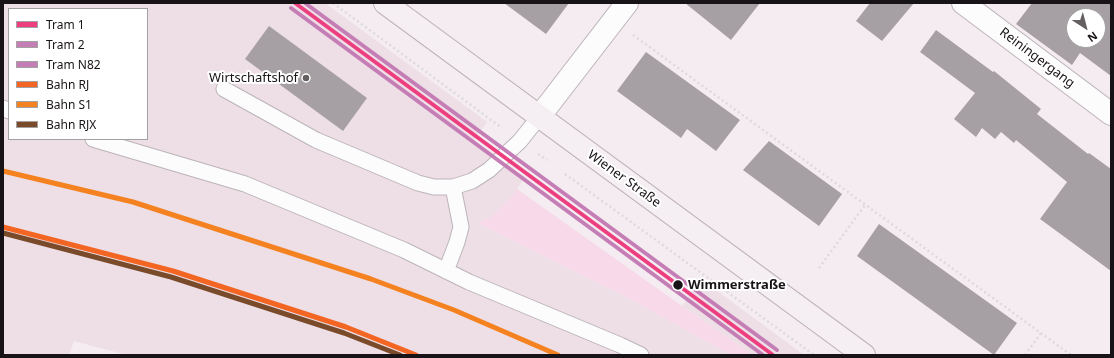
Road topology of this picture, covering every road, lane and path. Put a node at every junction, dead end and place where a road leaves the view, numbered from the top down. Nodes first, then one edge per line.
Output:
1 (333, 3) edge
2 (385, 3) edge
3 (627, 3) edge
4 (963, 3) edge
5 (633, 35) dead end
6 (224, 89) dead end
7 (1111, 114) edge
8 (539, 116) junction
9 (96, 140) edge
10 (520, 141) junction
11 (547, 160) dead end
12 (565, 174) dead end
13 (453, 187) junction
14 (865, 205) junction
15 (819, 268) dead end
16 (446, 271) junction
17 (1041, 333) junction
18 (641, 355) edge
19 (814, 355) edge
20 (864, 355) edge
21 (1025, 355) edge
22 (1071, 355) edge

1 - 10 path
2 - 8 main road, Wiener Straße
3 - 8 street
4 - 7 street, Reiningergang
5 - 14 path
6 - 13 lane
8 - 10 lane
8 - 20 main road, Wiener Straße
9 - 16 lane
10 - 11 path
10 - 13 lane
12 - 19 path
13 - 16 lane
14 - 15 path
14 - 17 path
16 - 18 lane
17 - 21 path
17 - 22 path

